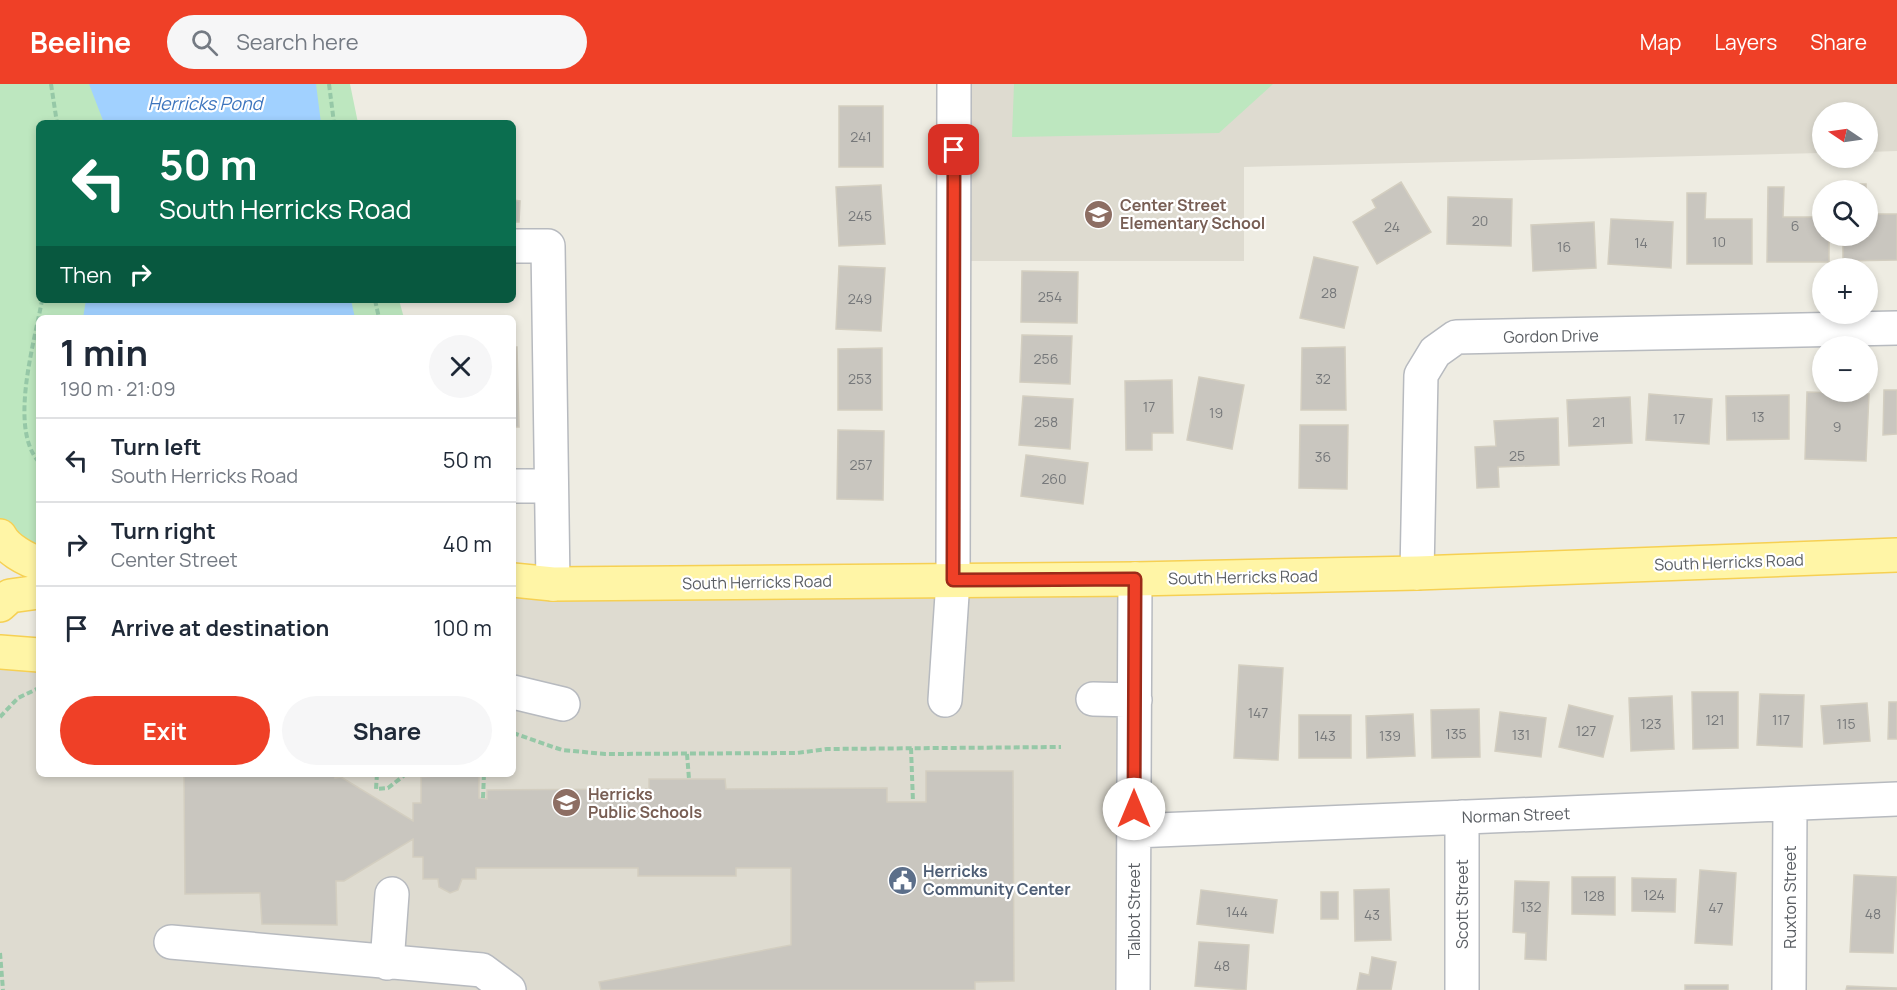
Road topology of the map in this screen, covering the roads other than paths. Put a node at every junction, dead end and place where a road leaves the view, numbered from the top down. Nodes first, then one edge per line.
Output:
1 (954, 84) edge
2 (516, 246) edge
3 (1897, 328) edge
4 (516, 486) edge
5 (551, 486) junction
6 (0, 536) edge
7 (1897, 555) edge
8 (36, 562) edge
9 (1417, 573) junction
10 (1135, 579) junction
11 (516, 580) edge
12 (953, 580) junction
13 (553, 584) junction
14 (516, 590) edge
15 (36, 592) edge
16 (0, 605) edge
17 (0, 652) edge
18 (36, 655) edge
19 (516, 693) edge
20 (1093, 699) dead end
21 (945, 700) dead end
22 (1135, 700) junction
23 (563, 704) dead end
24 (1897, 799) edge
25 (1790, 804) junction
26 (1462, 817) junction
27 (1134, 831) junction
28 (392, 894) dead end
29 (171, 942) dead end
30 (387, 963) junction
31 (509, 990) edge
32 (1133, 990) edge
33 (1462, 990) edge
34 (1789, 990) edge

1 - 12 street
2 - 5 street
3 - 9 street, Gordon Drive
4 - 5 street
5 - 13 street
6 - 8 main road
7 - 9 main road, South Herricks Road
9 - 10 main road, South Herricks Road
10 - 12 main road, South Herricks Road
10 - 22 street, Talbot Street
11 - 13 main road, South Herricks Road
12 - 13 main road, South Herricks Road
12 - 21 street
13 - 14 main road, South Herricks Road
15 - 16 main road
17 - 18 main road
19 - 23 street
20 - 22 street
22 - 27 street, Talbot Street
24 - 25 street, Norman Street
25 - 26 street, Norman Street
25 - 34 street, Ruxton Street
26 - 27 street, Norman Street
26 - 33 street, Scott Street
27 - 32 street, Talbot Street
28 - 30 street
29 - 30 street
30 - 31 street

